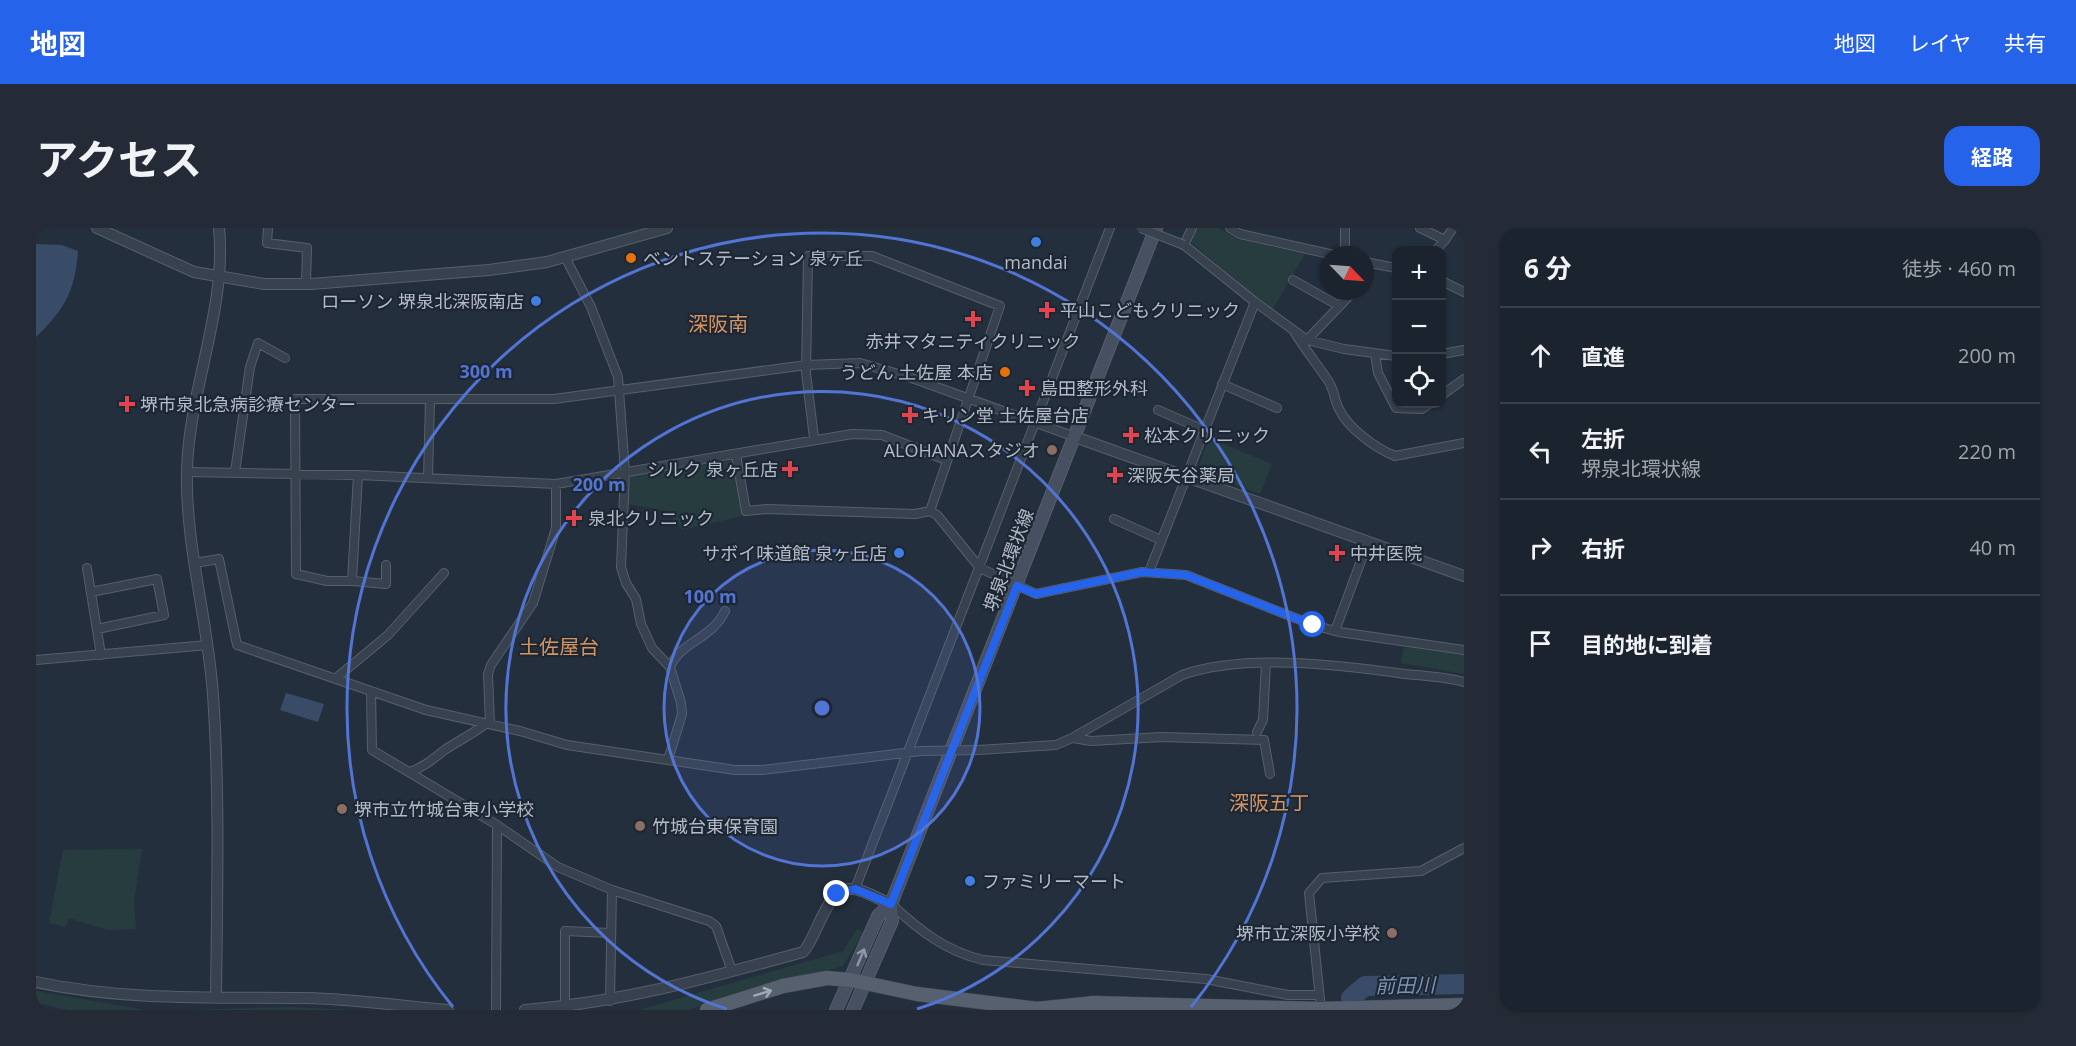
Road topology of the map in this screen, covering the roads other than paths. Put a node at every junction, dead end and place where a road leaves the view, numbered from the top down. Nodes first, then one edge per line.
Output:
1 (97, 228) edge
2 (219, 228) edge
3 (268, 228) edge
4 (667, 228) edge
5 (1110, 228) edge
6 (1141, 228) edge
7 (1156, 228) edge
8 (1192, 228) edge
9 (1230, 228) edge
10 (1267, 228) edge
11 (1345, 228) edge
12 (1420, 228) edge
13 (1453, 228) edge
14 (1264, 239) junction
15 (1445, 240) junction
16 (1185, 245) junction
17 (1345, 246) edge
18 (1440, 246) edge
19 (1320, 252) edge
20 (566, 259) junction
21 (1374, 264) edge
22 (1392, 267) edge
23 (219, 278) junction
24 (1293, 280) dead end
25 (1446, 283) edge
26 (306, 284) junction
27 (1464, 292) edge
28 (1345, 300) edge
29 (1255, 302) junction
30 (1339, 306) junction
31 (1293, 330) junction
32 (1307, 340) junction
33 (1464, 350) edge
34 (1446, 353) edge
35 (1375, 354) junction
36 (1392, 356) edge
37 (285, 358) dead end
38 (806, 365) junction
39 (1464, 379) edge
40 (1222, 384) junction
41 (620, 392) junction
42 (1446, 392) edge
43 (968, 399) junction
44 (430, 400) junction
45 (1392, 400) edge
46 (1277, 408) dead end
47 (1396, 408) edge
48 (1423, 408) edge
49 (1158, 410) dead end
50 (1036, 424) junction
51 (1204, 430) junction
52 (1075, 437) junction
53 (814, 438) junction
54 (1464, 443) edge
55 (736, 455) junction
56 (946, 460) junction
57 (187, 472) junction
58 (235, 472) junction
59 (625, 472) junction
60 (296, 474) junction
61 (358, 476) junction
62 (1186, 476) junction
63 (428, 478) junction
64 (556, 484) junction
65 (930, 511) junction
66 (1114, 519) dead end
67 (1161, 540) junction
68 (1368, 542) junction
69 (195, 563) junction
70 (386, 565) dead end
71 (87, 568) dead end
72 (980, 568) junction
73 (1149, 572) junction
74 (444, 573) dead end
75 (1464, 576) edge
76 (352, 581) junction
77 (1017, 586) junction
78 (91, 592) junction
79 (725, 611) dead end
80 (97, 629) junction
81 (1335, 631) junction
82 (208, 645) junction
83 (1464, 650) edge
84 (101, 655) junction
85 (36, 660) edge
86 (1266, 663) junction
87 (670, 667) junction
88 (335, 679) junction
89 (1464, 682) edge
90 (371, 691) junction
91 (489, 724) junction
92 (1257, 732) dead end
93 (1072, 738) junction
94 (909, 750) junction
95 (668, 760) junction
96 (411, 772) junction
97 (1270, 774) dead end
98 (497, 825) junction
99 (1464, 848) edge
100 (855, 889) junction
101 (612, 890) junction
102 (891, 904) junction
103 (611, 933) junction
104 (732, 971) junction
105 (851, 980) junction
106 (36, 982) edge
107 (866, 984) junction
108 (216, 998) junction
109 (610, 1001) junction
110 (1320, 1002) edge
111 (1464, 1005) edge
112 (565, 1007) junction
113 (1037, 1009) edge
114 (448, 1010) edge
115 (496, 1010) edge
116 (525, 1010) edge
117 (707, 1010) edge
118 (836, 1010) edge
119 (853, 1010) edge
120 (1047, 1010) edge

1 - 23 street
2 - 23 street
3 - 26 street
4 - 20 street
5 - 50 street
6 - 16 street, bridge
7 - 52 main road, 堺泉北環状線
8 - 16 street
9 - 14 street
10 - 14 street
11 - 17 street
12 - 15 street
13 - 15 street
14 - 19 street
15 - 18 street
16 - 29 street
20 - 26 street
20 - 41 street
21 - 22 street
23 - 26 street
23 - 57 street
24 - 30 street
25 - 27 street
28 - 30 street
29 - 31 street
29 - 40 street
30 - 32 street
31 - 32 street
31 - 54 street
32 - 35 street
33 - 34 street
35 - 36 street
35 - 45 street
37 - 58 street
38 - 41 street
38 - 43 street
38 - 43 street
38 - 53 street
39 - 42 street
40 - 46 street
40 - 51 street
41 - 44 street
41 - 59 street
43 - 50 street
43 - 56 street
44 - 60 street
44 - 63 street
47 - 48 street
49 - 51 street
50 - 52 street
50 - 72 street
51 - 62 street
52 - 62 street
52 - 77 main road, 堺泉北環状線
53 - 55 street
53 - 56 street
55 - 59 street
55 - 65 street
56 - 65 street
57 - 58 street
57 - 69 street
58 - 60 street
59 - 64 street
59 - 87 street
60 - 61 street
60 - 76 street
61 - 63 street
61 - 76 street
62 - 67 street
62 - 68 street
63 - 64 street
64 - 91 street
65 - 72 street
66 - 67 street
67 - 73 street
68 - 75 street
68 - 81 street
69 - 82 street
69 - 88 street
70 - 76 street
71 - 78 street
72 - 77 street
72 - 94 street
73 - 77 street
73 - 81 street
74 - 88 street
77 - 102 main road, 堺泉北環状線
78 - 80 street
78 - 80 street
79 - 87 street
80 - 84 street
81 - 83 street
82 - 84 street
82 - 108 street
84 - 85 street
86 - 89 street
86 - 92 street
86 - 93 street
87 - 95 street
88 - 90 street
90 - 91 street
90 - 96 street
91 - 95 street
91 - 96 street
93 - 94 street, bridge
93 - 97 street
94 - 95 street
94 - 100 street
96 - 98 street
98 - 101 street
98 - 115 street
99 - 110 street
100 - 102 street
100 - 104 street
101 - 103 street
101 - 104 street
105 -> 102 main road, 堺泉北環状線
102 - 107 main road, 堺泉北環状線
102 - 110 street
103 - 109 street
103 - 112 street
104 - 109 street
105 - 107 main road
117 -> 105 main road
105 - 118 main road, 堺泉北環状線
106 - 108 street
107 - 113 main road
107 - 119 main road, 堺泉北環状線
108 - 114 street
109 - 112 street
110 - 111 main road
110 - 113 main road
112 - 116 street
113 - 120 main road

